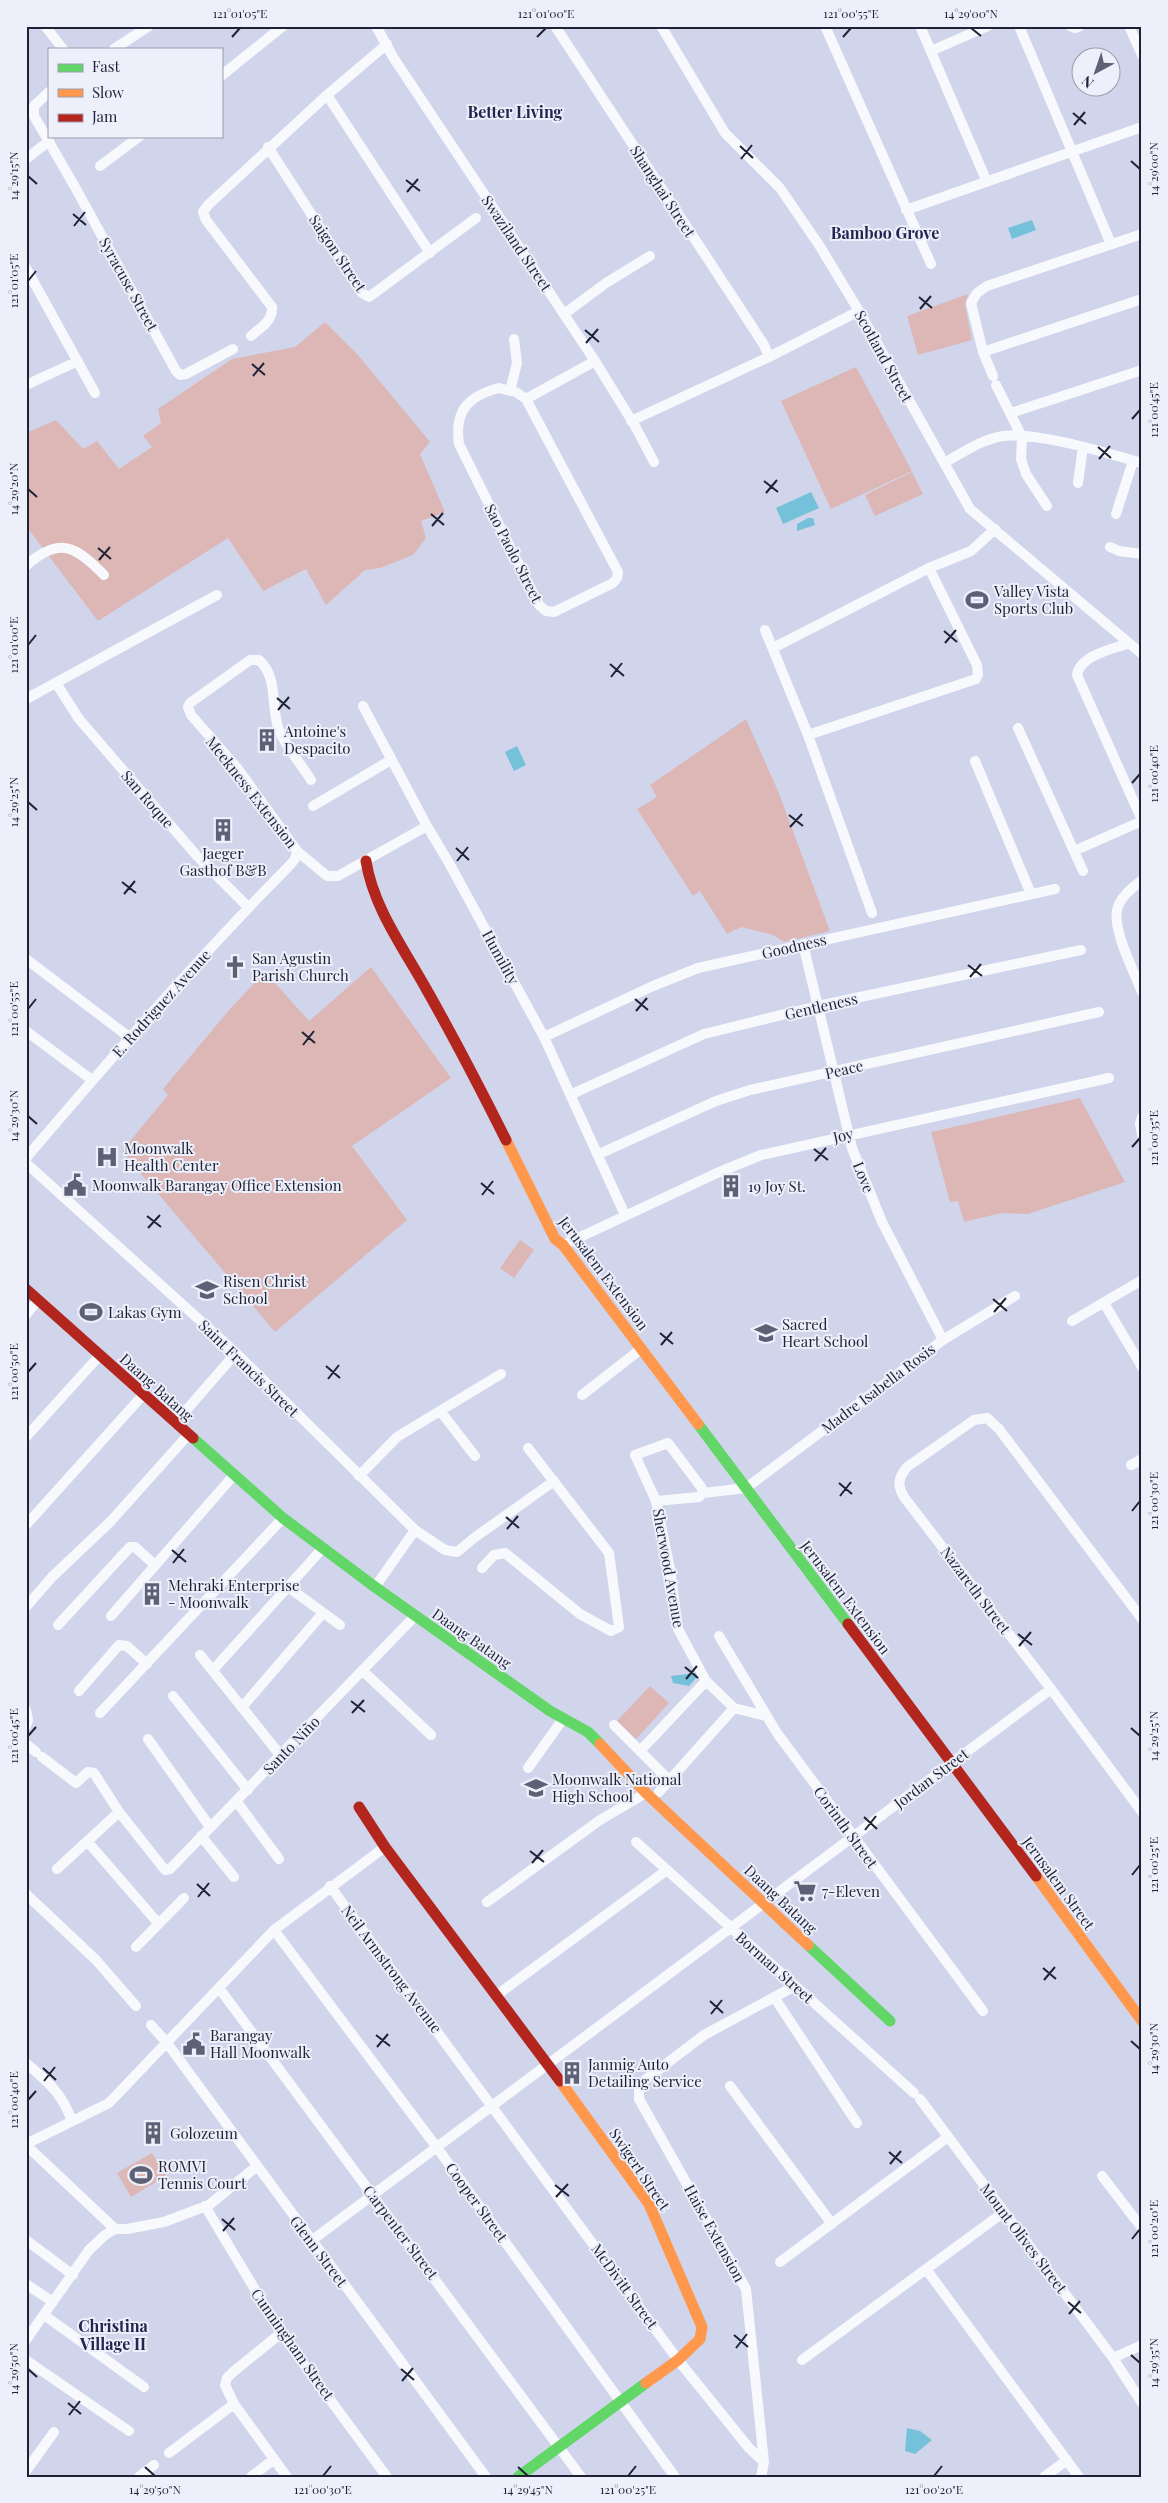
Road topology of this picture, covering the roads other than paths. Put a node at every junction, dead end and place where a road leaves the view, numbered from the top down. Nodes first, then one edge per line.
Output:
1 (45, 26) edge
2 (149, 26) edge
3 (283, 26) edge
4 (376, 26) edge
5 (555, 26) edge
6 (661, 26) edge
7 (825, 26) edge
8 (920, 26) edge
9 (988, 26) edge
10 (1019, 26) edge
11 (1070, 26) edge
12 (1080, 26) edge
13 (1129, 26) edge
14 (387, 44) junction
15 (62, 48) edge
16 (116, 48) edge
17 (931, 51) junction
18 (1142, 55) edge
19 (222, 75) edge
20 (48, 93) edge
21 (327, 95) junction
22 (1142, 127) edge
23 (137, 138) edge
24 (49, 141) junction
25 (268, 147) junction
26 (1072, 151) junction
27 (26, 159) edge
28 (100, 166) dead end
29 (987, 182) junction
30 (906, 210) junction
31 (476, 218) dead end
32 (1142, 234) edge
33 (1111, 244) junction
34 (430, 253) junction
35 (650, 256) dead end
36 (931, 264) dead end
37 (26, 268) edge
38 (1142, 299) edge
39 (859, 311) junction
40 (564, 314) junction
41 (251, 336) dead end
42 (514, 339) dead end
43 (233, 349) dead end
44 (983, 352) junction
45 (769, 357) junction
46 (78, 361) junction
47 (595, 361) junction
48 (1142, 370) edge
49 (26, 385) edge
50 (510, 390) junction
51 (96, 393) dead end
52 (526, 398) junction
53 (1011, 413) junction
54 (632, 421) junction
55 (1022, 437) junction
56 (1083, 447) junction
57 (654, 462) dead end
58 (944, 462) junction
59 (1137, 462) edge
60 (1078, 483) dead end
61 (1047, 506) dead end
62 (1116, 514) dead end
63 (995, 529) junction
64 (1110, 547) dead end
65 (1142, 554) edge
66 (26, 566) edge
67 (929, 568) junction
68 (104, 575) dead end
69 (217, 595) dead end
70 (765, 630) dead end
71 (1130, 642) junction
72 (773, 648) junction
73 (1142, 654) edge
74 (56, 684) junction
75 (26, 700) edge
76 (364, 706) dead end
77 (1018, 728) dead end
78 (808, 735) junction
79 (391, 760) junction
80 (975, 761) dead end
81 (311, 780) dead end
82 (313, 806) dead end
83 (1142, 821) edge
84 (427, 826) junction
85 (297, 850) junction
86 (1074, 851) junction
87 (366, 861) junction
88 (1083, 871) dead end
89 (1142, 880) edge
90 (1055, 889) dead end
91 (1031, 894) junction
92 (248, 907) junction
93 (872, 913) dead end
94 (803, 944) junction
95 (1081, 950) dead end
96 (26, 960) edge
97 (1142, 992) edge
98 (818, 1006) junction
99 (1099, 1012) dead end
100 (26, 1031) edge
101 (130, 1037) junction
102 (544, 1037) junction
103 (833, 1072) junction
104 (1109, 1078) dead end
105 (92, 1080) junction
106 (572, 1094) junction
107 (1142, 1117) edge
108 (848, 1134) junction
109 (1142, 1134) edge
110 (599, 1154) junction
111 (26, 1158) edge
112 (26, 1163) edge
113 (626, 1215) junction
114 (564, 1244) junction
115 (1142, 1280) edge
116 (26, 1289) edge
117 (1015, 1296) dead end
118 (38, 1300) junction
119 (1104, 1302) junction
120 (26, 1315) edge
121 (1072, 1321) dead end
122 (943, 1340) junction
123 (641, 1349) junction
124 (236, 1353) junction
125 (100, 1355) junction
126 (1142, 1366) edge
127 (501, 1374) dead end
128 (143, 1395) junction
129 (582, 1395) dead end
130 (441, 1412) junction
131 (174, 1423) junction
132 (188, 1435) junction
133 (26, 1437) edge
134 (528, 1448) dead end
135 (475, 1456) dead end
136 (1142, 1459) edge
137 (1131, 1465) dead end
138 (234, 1475) junction
139 (359, 1476) junction
140 (554, 1481) junction
141 (746, 1488) junction
142 (703, 1493) junction
143 (656, 1501) junction
144 (283, 1518) junction
145 (26, 1524) edge
146 (415, 1530) junction
147 (322, 1548) junction
148 (155, 1565) junction
149 (482, 1568) dead end
150 (288, 1587) junction
151 (375, 1587) junction
152 (26, 1607) edge
153 (323, 1613) junction
154 (111, 1616) dead end
155 (415, 1616) junction
156 (1142, 1619) edge
157 (340, 1625) dead end
158 (58, 1626) dead end
159 (719, 1636) dead end
160 (200, 1655) dead end
161 (147, 1664) junction
162 (212, 1670) junction
163 (363, 1671) junction
164 (706, 1681) junction
165 (1051, 1689) junction
166 (79, 1691) dead end
167 (173, 1696) dead end
168 (243, 1706) junction
169 (734, 1708) junction
170 (26, 1710) edge
171 (100, 1713) dead end
172 (766, 1716) junction
173 (563, 1719) junction
174 (614, 1725) dead end
175 (26, 1726) edge
176 (431, 1735) dead end
177 (148, 1739) dead end
178 (26, 1744) edge
179 (640, 1751) junction
180 (281, 1756) junction
181 (952, 1762) junction
182 (528, 1768) dead end
183 (670, 1781) junction
184 (248, 1790) junction
185 (659, 1792) dead end
186 (646, 1793) junction
187 (236, 1802) junction
188 (360, 1808) dead end
189 (119, 1812) junction
190 (1142, 1812) edge
191 (210, 1827) junction
192 (201, 1836) junction
193 (852, 1837) junction
194 (88, 1841) junction
195 (636, 1842) dead end
196 (386, 1847) junction
197 (279, 1859) dead end
198 (58, 1869) dead end
199 (666, 1870) junction
200 (234, 1876) dead end
201 (330, 1886) junction
202 (26, 1894) edge
203 (184, 1898) dead end
204 (487, 1902) dead end
205 (762, 1903) junction
206 (158, 1923) junction
207 (730, 1927) junction
208 (274, 1930) junction
209 (136, 1947) dead end
210 (795, 1986) junction
211 (219, 1988) junction
212 (497, 1995) junction
213 (774, 1997) junction
214 (136, 2006) dead end
215 (983, 2011) dead end
216 (890, 2021) dead end
217 (1142, 2021) edge
218 (151, 2025) dead end
219 (167, 2043) junction
220 (26, 2063) edge
221 (546, 2064) junction
222 (730, 2086) dead end
223 (917, 2096) joint
224 (492, 2104) junction
225 (72, 2121) junction
226 (858, 2123) dead end
227 (948, 2137) junction
228 (26, 2145) edge
229 (436, 2147) junction
230 (256, 2167) junction
231 (1102, 2176) dead end
232 (373, 2195) junction
233 (205, 2206) junction
234 (1004, 2212) junction
235 (832, 2224) junction
236 (1142, 2228) edge
237 (115, 2229) junction
238 (26, 2240) edge
239 (311, 2241) junction
240 (780, 2262) dead end
241 (926, 2269) junction
242 (73, 2275) junction
243 (26, 2284) edge
244 (53, 2302) junction
245 (44, 2315) junction
246 (282, 2333) junction
247 (26, 2340) edge
248 (1142, 2345) edge
249 (1113, 2358) junction
250 (26, 2360) edge
251 (678, 2360) junction
252 (802, 2360) dead end
253 (144, 2387) dead end
254 (1141, 2399) edge
255 (622, 2400) junction
256 (234, 2404) junction
257 (129, 2431) dead end
258 (54, 2432) dead end
259 (559, 2446) junction
260 (170, 2453) dead end
261 (274, 2458) junction
262 (1067, 2460) junction
263 (764, 2462) junction
264 (154, 2465) dead end
265 (26, 2471) edge
266 (139, 2477) edge
267 (251, 2477) edge
268 (287, 2477) edge
269 (387, 2477) edge
270 (486, 2477) edge
271 (518, 2477) edge
272 (581, 2477) edge
273 (675, 2477) edge
274 (761, 2477) edge
275 (1044, 2477) edge
276 (1079, 2477) edge

1 - 15 street
2 - 16 street
3 - 19 street
4 - 14 street, Swaziland Street
5 - 45 street, Shanghai Street
6 - 39 street, Scotland Street
7 - 30 street
8 - 17 street
9 - 17 street
10 - 26 street
11 - 12 street
13 - 18 street
14 - 21 street
14 - 40 street, Swaziland Street
17 - 29 street
20 - 24 street, Syracuse Street
21 - 25 street
21 - 34 street
22 - 26 street
23 - 28 street
24 - 27 street
24 - 43 street, Syracuse Street
25 - 34 street, Saigon Street
25 - 41 street
26 - 29 street
26 - 33 street
29 - 30 street
30 - 36 street
31 - 34 street, Saigon Street
32 - 33 street
33 - 44 street
35 - 40 street
37 - 46 street
38 - 44 street
39 - 45 street
39 - 58 street, Scotland Street
40 - 47 street, Swaziland Street
42 - 50 street
44 - 53 street
45 - 54 street
46 - 49 street
46 - 51 street
47 - 52 street
47 - 54 street, Swaziland Street
48 - 53 street
50 - 52 street, Sao Paolo Street
50 - 52 street, Sao Paolo Street
53 - 55 street
54 - 57 street, Swaziland Street
55 - 56 street
55 - 58 street
55 - 61 street
56 - 59 street
56 - 60 street
58 - 63 street, Scotland Street
59 - 62 street
63 - 67 street
63 - 71 street, Scotland Street
64 - 65 street
66 - 68 street
67 - 72 street
67 - 78 street
69 - 74 street
70 - 72 street
71 - 73 street, Scotland Street
71 - 83 street
72 - 78 street
74 - 75 street
74 - 92 street, San Roque
76 - 79 street, Humility
77 - 86 street
78 - 93 street
79 - 82 street
79 - 84 street, Humility
80 - 91 street
81 - 85 street, Meekness Extension
83 - 86 street
84 - 87 street, Meekness Extension
84 - 102 street, Humility
85 - 87 street, Meekness Extension
85 - 92 street, E. Rodriguez Avenue
86 - 88 street
87 - 114 street, Jerusalem Extension
89 - 97 street
90 - 91 street, Goodness
91 - 94 street, Goodness
92 - 101 street, E. Rodriguez Avenue
94 - 98 street, Love
94 - 102 street, Goodness
95 - 98 street, Gentleness
96 - 101 street
98 - 103 street, Love
98 - 106 street, Gentleness
99 - 103 street, Peace
100 - 105 street
101 - 105 street, E. Rodriguez Avenue
102 - 106 street, Humility
103 - 108 street, Love
103 - 110 street, Peace
104 - 108 street, Joy
105 - 111 street, E. Rodriguez Avenue
106 - 110 street, Humility
107 - 109 street
108 - 113 street, Joy
108 - 122 street, Love
110 - 113 street, Humility
112 - 124 street, Saint Francis Street
113 - 114 street, Joy
114 - 123 street, Jerusalem Extension
115 - 119 street
116 - 118 street, Daang Batang
117 - 122 street, Madre Isabella Rosis
118 - 120 street
118 - 125 street, Daang Batang
119 - 121 street
119 - 126 street
122 - 141 street, Madre Isabella Rosis
123 - 129 street
123 - 141 street, Jerusalem Extension
124 - 131 street
124 - 139 street, Saint Francis Street
125 - 128 street, Daang Batang
125 - 133 street
127 - 130 street
128 - 131 street, Daang Batang
128 - 145 street
130 - 135 street
130 - 139 street
131 - 132 street, Daang Batang
132 - 138 street, Daang Batang
132 - 152 street
134 - 140 street
136 - 137 street
138 - 144 street, Daang Batang
138 - 148 street
139 - 146 street, Saint Francis Street
140 - 146 street, Saint Francis Street
140 - 149 street
141 - 142 street, Sherwood Avenue
141 - 181 street, Jerusalem Extension
142 - 143 street, Sherwood Avenue
142 - 143 street
143 - 164 street, Sherwood Avenue
144 - 147 street, Daang Batang
144 - 161 street
146 - 151 street
147 - 150 street
147 - 151 street, Daang Batang
148 - 154 street
148 - 158 street
150 - 153 street
150 - 162 street
151 - 155 street, Daang Batang
153 - 157 street
153 - 168 street
155 - 163 street, Santo Niño
155 - 173 street, Daang Batang
156 - 165 street, Nazareth Street
159 - 172 street, Corinth Street
160 - 162 street
161 - 166 street
161 - 171 street
162 - 168 street
163 - 176 street
163 - 180 street, Santo Niño
164 - 169 street, Sherwood Avenue
164 - 179 street
165 - 181 street, Jordan Street
165 - 190 street, Nazareth Street
167 - 184 street
168 - 180 street
169 - 172 street
169 - 183 street
170 - 175 street
172 - 193 street, Corinth Street
173 - 182 street
173 - 186 street, Daang Batang
174 - 179 street
177 - 191 street
178 - 189 street
179 - 183 street
180 - 184 street, Santo Niño
181 - 193 street, Jordan Street
181 - 217 street, Jerusalem Street
183 - 185 street
184 - 187 street, Santo Niño
186 - 204 street
186 - 205 street, Daang Batang
187 - 191 street, Santo Niño
187 - 197 street
188 - 196 street, Swigert Street
189 - 192 street, Santo Niño
189 - 194 street
191 - 192 street, Santo Niño
192 - 200 street
193 - 205 street, Jordan Street
193 - 215 street, Corinth Street
194 - 198 street
194 - 206 street
195 - 199 street, Borman Street
196 - 201 street
196 - 212 street, Swigert Street
199 - 207 street, Borman Street
199 - 212 street
201 - 208 street
201 - 224 street, Neil Armstrong Avenue
202 - 214 street
203 - 206 street
205 - 207 street
205 - 216 street, Daang Batang
206 - 209 street
207 - 210 street, Borman Street
207 - 221 street
208 - 211 street
208 - 229 street, Cooper Street
210 - 213 street
210 - 223 street, Borman Street
211 - 219 street
211 - 232 street, Carpenter Street
212 - 221 street, Swigert Street
213 - 226 street
213 - 263 street, Haise Extension
218 - 219 street, Glenn Street
219 - 225 street
219 - 230 street, Glenn Street
220 - 225 street
221 - 224 street
221 - 251 street, Swigert Street
222 - 235 street
223 - 227 street, Mount Olives Street
224 - 229 street
224 - 251 street, McDivitt Street
225 - 228 street
227 - 234 street, Mount Olives Street
227 - 235 street
228 - 237 street
229 - 232 street
229 - 255 street, Cooper Street
230 - 233 street
230 - 239 street, Glenn Street
231 - 236 street
232 - 239 street
232 - 259 street, Carpenter Street
233 - 237 street
233 - 246 street, Cunningham Street
234 - 241 street
234 - 249 street, Mount Olives Street
235 - 240 street
237 - 242 street
238 - 242 street
239 - 270 street, Glenn Street
241 - 252 street
241 - 262 street
242 - 244 street
243 - 244 street
244 - 245 street
245 - 247 street
245 - 253 street
246 - 256 street
246 - 269 street, Cunningham Street
248 - 249 street
249 - 254 street, Mount Olives Street
250 - 257 street
251 - 255 street, Swigert Street
251 - 263 street, McDivitt Street
255 - 259 street, Swigert Street
255 - 273 street, Cooper Street
256 - 260 street
256 - 261 street
258 - 265 street
259 - 271 street, Swigert Street
259 - 272 street, Carpenter Street
261 - 267 street
261 - 268 street
262 - 275 street
262 - 276 street
263 - 274 street, Haise Extension
264 - 266 street

